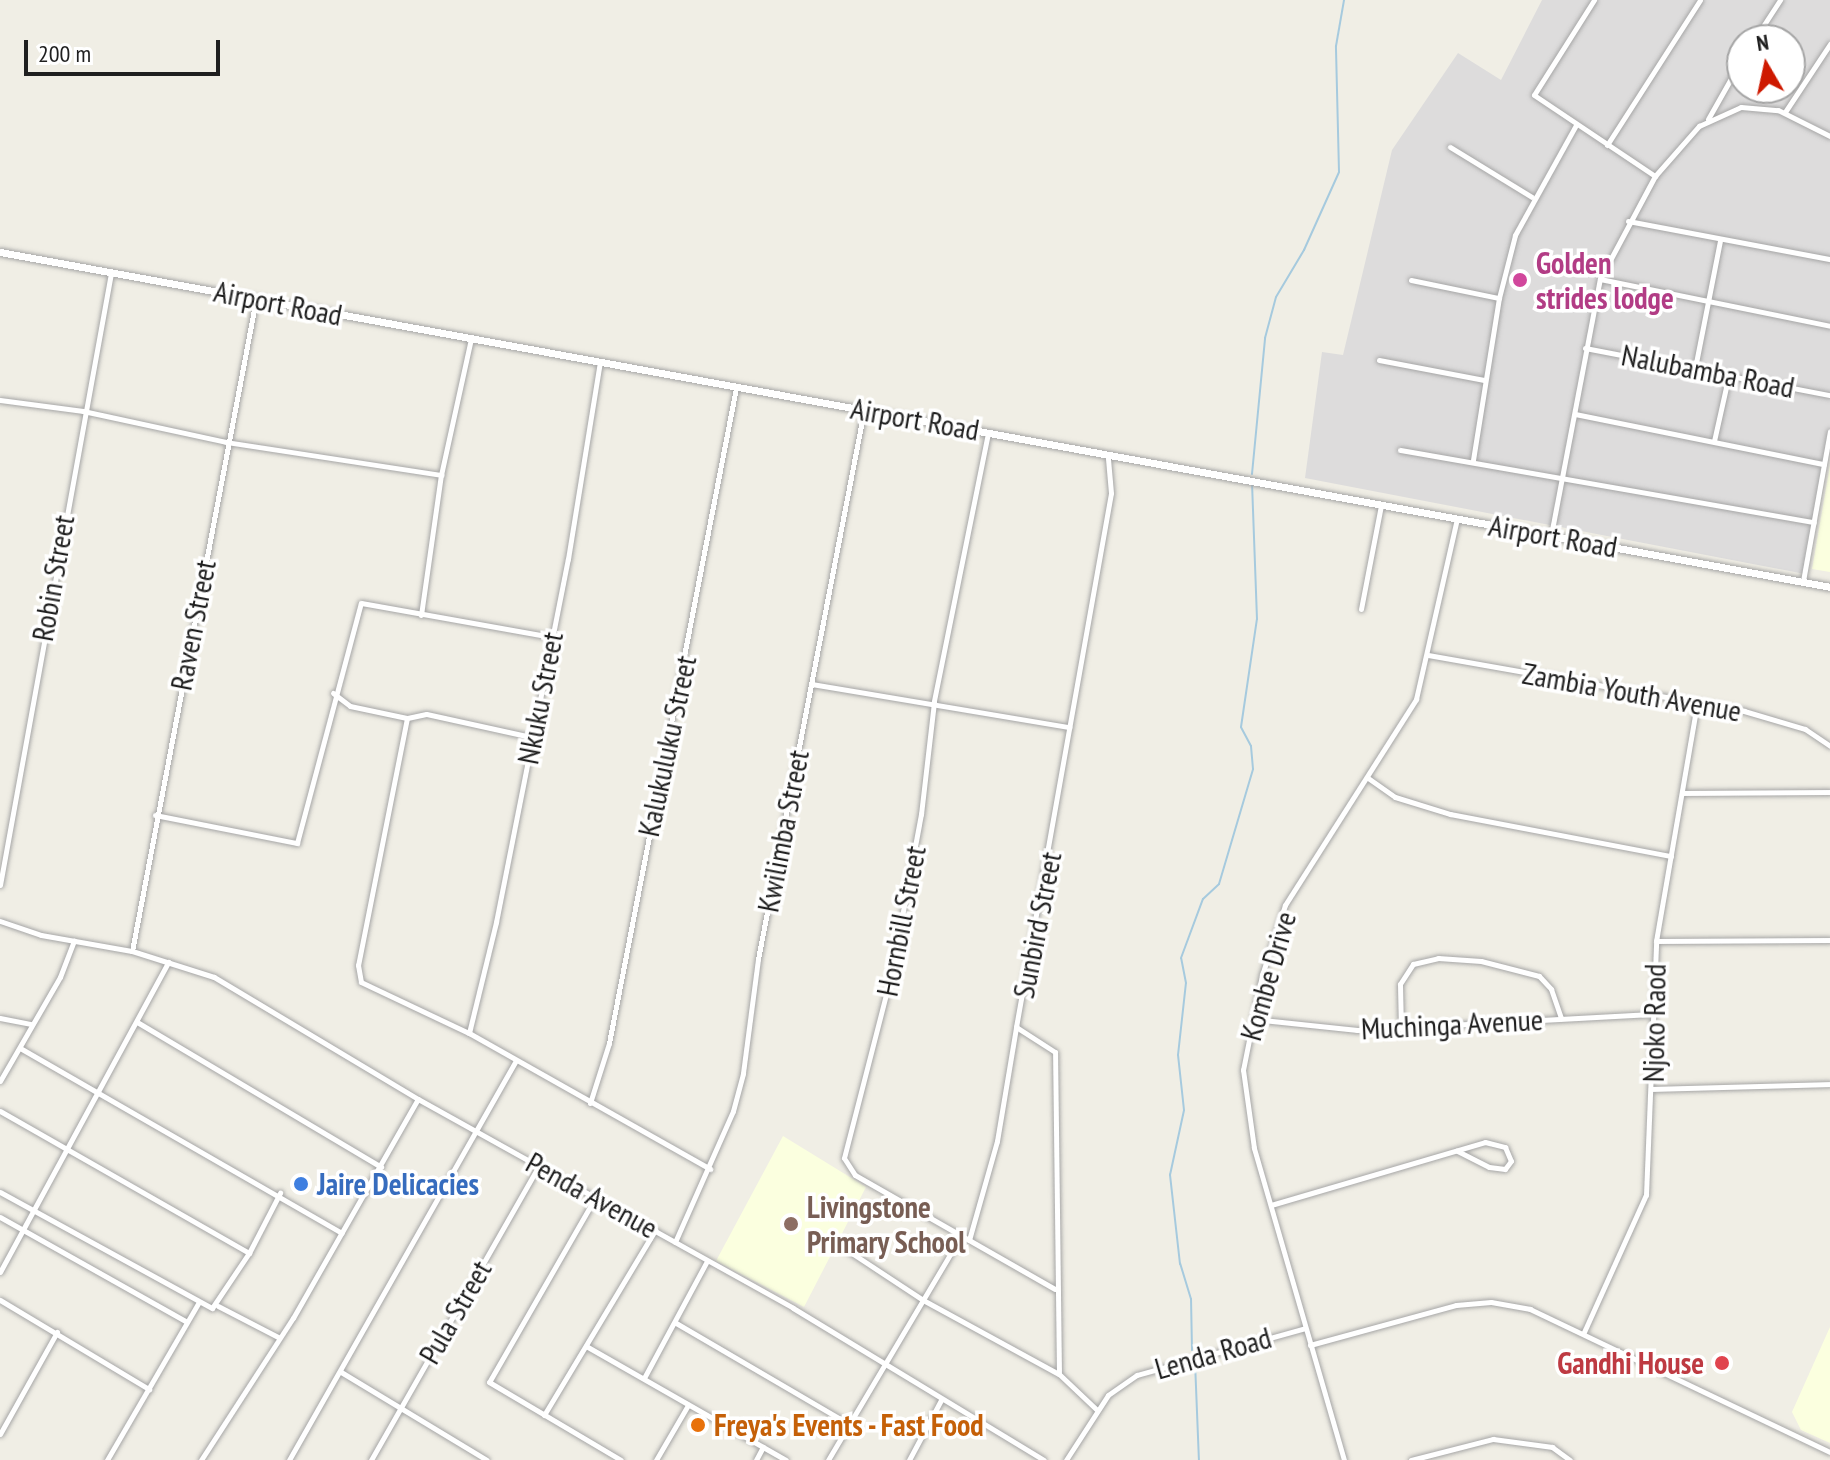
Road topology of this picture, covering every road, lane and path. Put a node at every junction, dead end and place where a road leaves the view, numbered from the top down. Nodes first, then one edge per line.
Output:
1 (1594, 0) edge
2 (1700, 0) edge
3 (1780, 0) edge
4 (1764, 24) edge
5 (1830, 44) edge
6 (1726, 88) edge
7 (1785, 112) junction
8 (1708, 120) junction
9 (1576, 125) junction
10 (1830, 136) edge
11 (1607, 145) junction
12 (1450, 147) dead end
13 (1655, 176) junction
14 (1532, 197) junction
15 (1628, 221) junction
16 (1720, 241) junction
17 (0, 252) edge
18 (1830, 259) edge
19 (111, 272) junction
20 (1600, 279) junction
21 (1411, 280) dead end
22 (1499, 298) junction
23 (256, 299) junction
24 (1708, 302) junction
25 (1830, 326) edge
26 (471, 338) junction
27 (1585, 348) junction
28 (1379, 360) dead end
29 (600, 362) junction
30 (1695, 368) junction
31 (1729, 374) junction
32 (1484, 380) junction
33 (736, 388) junction
34 (1830, 395) edge
35 (0, 400) edge
36 (864, 410) junction
37 (83, 411) junction
38 (1575, 414) junction
39 (1830, 431) edge
40 (988, 433) junction
41 (1714, 441) junction
42 (226, 442) junction
43 (1400, 450) dead end
44 (1108, 454) junction
45 (1473, 460) junction
46 (1824, 464) junction
47 (441, 475) junction
48 (1563, 478) junction
49 (1381, 504) junction
50 (1457, 519) junction
51 (1814, 522) junction
52 (1551, 535) junction
53 (1803, 581) junction
54 (1830, 587) edge
55 (1361, 609) dead end
56 (421, 615) junction
57 (552, 637) junction
58 (1428, 655) junction
59 (811, 684) junction
60 (333, 693) junction
61 (934, 702) junction
62 (1697, 704) junction
63 (407, 718) junction
64 (1069, 727) junction
65 (531, 737) junction
66 (1830, 746) edge
67 (1368, 778) junction
68 (1830, 792) edge
69 (1683, 793) junction
70 (155, 815) junction
71 (1671, 856) junction
72 (0, 885) edge
73 (0, 921) edge
74 (1830, 940) edge
75 (74, 941) junction
76 (1656, 941) junction
77 (132, 951) junction
78 (168, 962) junction
79 (1652, 1014) junction
80 (0, 1018) edge
81 (1561, 1018) junction
82 (1253, 1019) junction
83 (137, 1022) junction
84 (31, 1024) junction
85 (1016, 1027) junction
86 (1401, 1029) junction
87 (469, 1033) junction
88 (20, 1048) junction
89 (515, 1062) junction
90 (0, 1081) edge
91 (1830, 1084) edge
92 (1653, 1089) junction
93 (100, 1093) junction
94 (418, 1099) junction
95 (590, 1103) junction
96 (0, 1111) edge
97 (477, 1129) junction
98 (68, 1151) junction
99 (1457, 1151) junction
100 (539, 1165) junction
101 (381, 1167) junction
102 (710, 1169) junction
103 (0, 1192) edge
104 (280, 1193) junction
105 (595, 1198) junction
106 (1271, 1205) junction
107 (34, 1212) junction
108 (0, 1217) edge
109 (24, 1230) junction
110 (655, 1230) junction
111 (342, 1233) junction
112 (961, 1236) junction
113 (969, 1240) junction
114 (675, 1242) junction
115 (841, 1246) dead end
116 (249, 1253) junction
117 (707, 1261) junction
118 (0, 1272) edge
119 (1055, 1289) junction
120 (0, 1300) edge
121 (923, 1300) junction
122 (199, 1302) junction
123 (218, 1306) junction
124 (187, 1322) junction
125 (676, 1323) junction
126 (1305, 1328) junction
127 (57, 1332) junction
128 (1584, 1332) junction
129 (278, 1337) junction
130 (1310, 1345) junction
131 (586, 1346) junction
132 (887, 1364) junction
133 (341, 1372) junction
134 (1059, 1374) junction
135 (644, 1378) junction
136 (149, 1389) junction
137 (941, 1400) junction
138 (400, 1405) junction
139 (688, 1405) junction
140 (1097, 1410) junction
141 (544, 1415) junction
142 (849, 1424) junction
143 (0, 1434) edge
144 (763, 1447) junction
145 (605, 1451) junction
146 (1830, 1452) edge
147 (910, 1458) edge
148 (107, 1460) edge
149 (201, 1460) edge
150 (289, 1460) edge
151 (371, 1460) edge
152 (487, 1460) edge
153 (600, 1460) edge
154 (621, 1460) edge
155 (656, 1460) edge
156 (756, 1460) edge
157 (786, 1460) edge
158 (828, 1460) edge
159 (918, 1460) edge
160 (1044, 1460) edge
161 (1066, 1460) edge
162 (1344, 1460) edge
163 (1411, 1460) edge
164 (1570, 1460) edge

1 - 9 street
2 - 11 street
3 - 4 street
5 - 7 street
6 - 8 street
7 - 8 street
7 - 10 street
8 - 13 street
9 - 11 street
9 - 14 street
11 - 13 street
12 - 14 street
13 - 15 street
14 - 22 street
15 - 16 street
15 - 20 street
16 - 18 street
16 - 24 street
17 - 19 street, Airport Road
19 - 23 street, Airport Road
19 - 37 street, Robin Street
20 - 24 street
20 - 27 street
21 - 22 street
22 - 32 street
23 - 26 street, Airport Road
23 - 42 street, Raven Street
24 - 25 street
24 - 30 street
26 - 29 street, Airport Road
26 - 47 street
27 - 30 street, Nalubamba Road
27 - 38 street
28 - 32 street
29 - 33 street, Airport Road
29 - 57 street, Nkuku Street
30 - 31 street, Nalubamba Road
31 - 34 street, Nalubamba Road
31 - 41 street
32 - 45 street
33 - 36 street, Airport Road
33 - 95 street, Kalukuluku Street
35 - 37 street
36 - 40 street, Airport Road
36 - 59 street, Kwilimba Street
37 - 42 street
37 - 72 street, Robin Street
38 - 41 street
38 - 48 street
39 - 46 street
40 - 44 street, Airport Road
40 - 61 street, Hornbill Street
41 - 46 street
42 - 47 street
42 - 70 street, Raven Street
43 - 45 street
44 - 49 street, Airport Road
44 - 64 street, Sunbird Street
45 - 48 street
46 - 51 street
47 - 56 street
48 - 51 street
48 - 52 street
49 - 50 street, Airport Road
49 - 55 street
50 - 52 street, Airport Road
50 - 58 street, Kombe Drive
51 - 53 street
52 - 53 street, Airport Road
53 - 54 street, Airport Road
56 - 57 street
56 - 60 street
57 - 65 street, Nkuku Street
58 - 62 street, Zambia Youth Avenue
58 - 67 street, Kombe Drive
59 - 61 street
59 - 102 street, Kwilimba Street
60 - 63 street
60 - 70 street
61 - 64 street
61 - 112 street, Hornbill Street
62 - 66 street, Zambia Youth Avenue
62 - 69 street, Njoko Raod
63 - 65 street
63 - 87 street
64 - 85 street, Sunbird Street
65 - 87 street, Nkuku Street
67 - 71 street
67 - 82 street, Kombe Drive
68 - 69 street
69 - 71 street, Njoko Raod
70 - 77 street, Raven Street
71 - 76 street, Njoko Raod
73 - 75 street
74 - 76 street
75 - 77 street
75 - 84 street
76 - 79 street, Njoko Raod
77 - 78 street, Penda Avenue
78 - 83 street
78 - 94 street, Penda Avenue
79 - 81 street, Muchinga Avenue
79 - 92 street, Njoko Raod
80 - 84 street
81 - 86 street, Muchinga Avenue
81 - 86 street
82 - 86 street, Muchinga Avenue
82 - 106 street, Kombe Drive
83 - 93 street
83 - 101 street
84 - 88 street
85 - 113 street
85 - 119 street, Sunbird Street
87 - 89 street
88 - 90 street
88 - 93 street
89 - 95 street
89 - 97 street
91 - 92 street
92 - 128 street, Njoko Raod
93 - 98 street
93 - 104 street
94 - 97 street, Penda Avenue
94 - 101 street
95 - 102 street
96 - 98 street
97 - 100 street, Penda Avenue
97 - 133 street
98 - 107 street
98 - 116 street
99 - 99 street
99 - 106 street
100 - 105 street, Penda Avenue
100 - 138 street, Pula Street
101 - 111 street
102 - 114 street, Kwilimba Street
103 - 107 street
104 - 111 street
104 - 116 street
105 - 110 street, Penda Avenue
105 - 141 street
106 - 126 street, Kombe Drive
107 - 109 street
107 - 122 street
108 - 109 street
109 - 118 street
109 - 124 street
110 - 114 street, Penda Avenue
110 - 131 street
111 - 129 street
112 - 113 street, Hornbill Street
112 - 121 street
113 - 119 street, Hornbill Street
114 - 117 street, Penda Avenue
115 - 121 street
116 - 123 street
117 - 125 street
117 - 132 street, Penda Avenue
119 - 134 street, Sunbird Street
120 - 127 street
121 - 132 street
121 - 134 street
122 - 123 street
122 - 124 street
123 - 129 street
124 - 136 street
125 - 135 street
125 - 142 street
126 - 130 street, Kombe Drive
126 - 140 street, Lenda Road
127 - 136 street
127 - 143 street
128 - 130 street
128 - 146 street
129 - 149 street
130 - 162 street, Kombe Drive
131 - 135 street
131 - 141 street
132 - 137 street, Penda Avenue
132 - 142 street
133 - 138 street
133 - 150 street
134 - 140 street
135 - 139 street
136 - 148 street
137 - 147 street
137 - 160 street, Penda Avenue
138 - 151 street, Pula Street
138 - 152 street
139 - 144 street
139 - 155 street
140 - 161 street, Lenda Road
141 - 145 street
142 - 158 street
144 - 156 street
144 - 157 street
145 - 153 street
145 - 154 street
147 - 159 street
163 - 164 street

